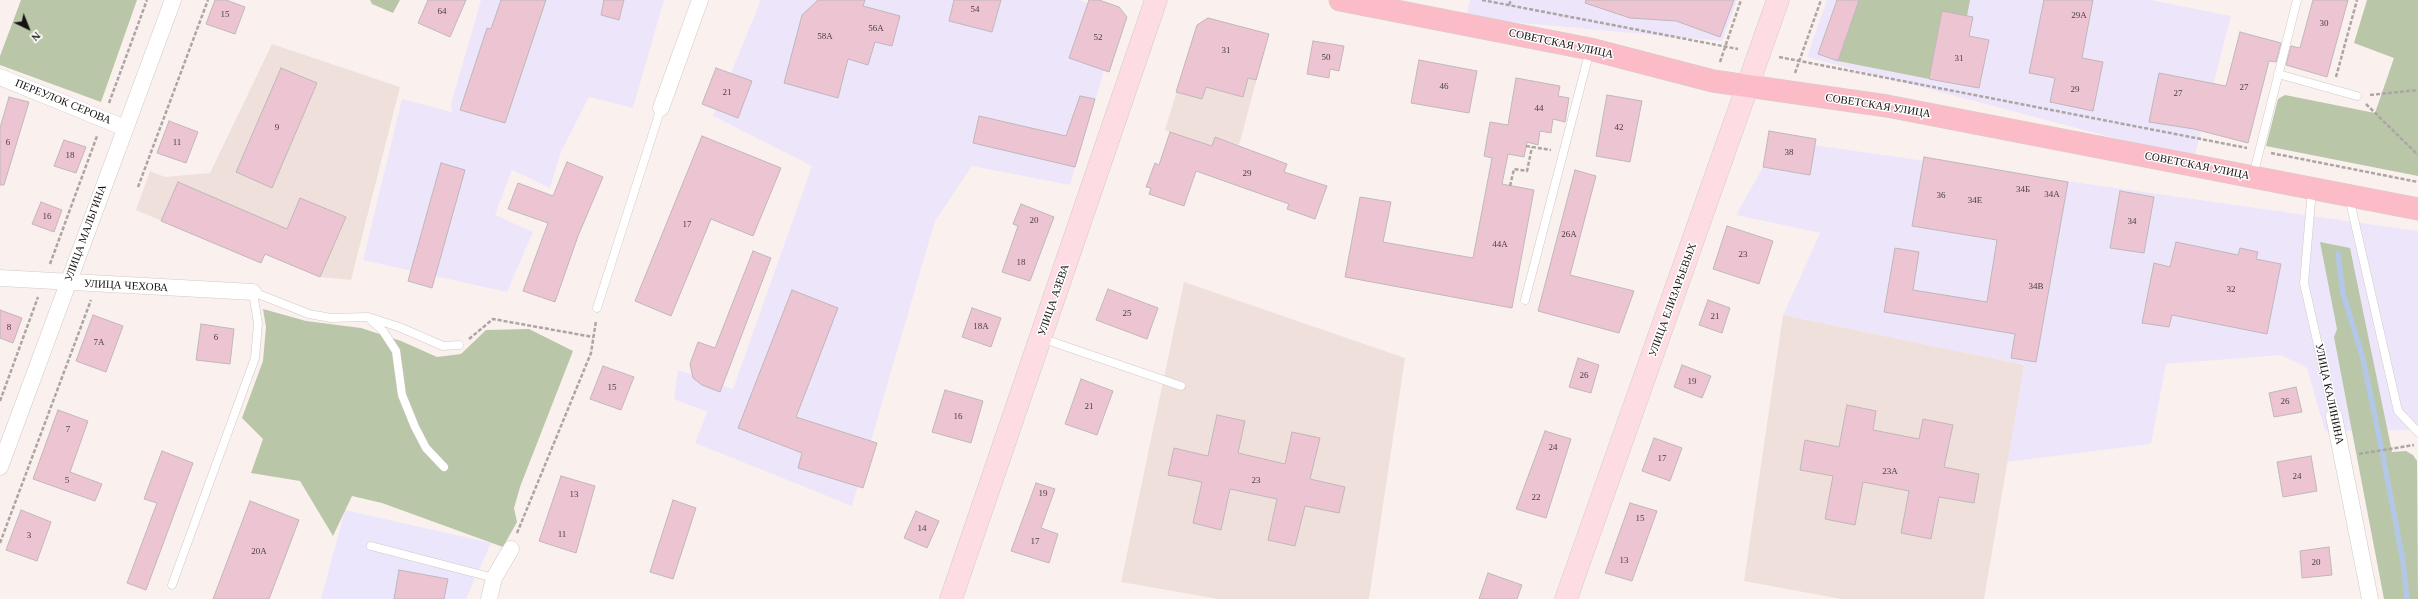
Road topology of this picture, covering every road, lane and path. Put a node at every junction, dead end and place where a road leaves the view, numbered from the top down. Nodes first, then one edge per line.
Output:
1 (147, 0) edge
2 (173, 0) edge
3 (208, 0) edge
4 (700, 0) edge
5 (1156, 0) edge
6 (1340, 0) edge
7 (1482, 0) edge
8 (1511, 0) edge
9 (1741, 0) edge
10 (1778, 0) edge
11 (1820, 0) edge
12 (2297, 0) edge
13 (2357, 0) edge
14 (1509, 5) junction
15 (1725, 47) junction
16 (1590, 48) junction
17 (1759, 53) junction
18 (1799, 61) junction
19 (2278, 74) junction
20 (0, 77) edge
21 (1713, 81) junction
22 (1749, 85) junction
23 (2332, 89) junction
24 (2418, 90) edge
25 (1789, 92) junction
26 (2357, 96) junction
27 (661, 108) joint
28 (103, 119) junction
29 (125, 128) junction
30 (1526, 146) dead end
31 (1532, 147) junction
32 (2259, 151) junction
33 (1563, 153) junction
34 (2418, 155) edge
35 (2252, 177) junction
36 (2418, 182) edge
37 (1510, 186) dead end
38 (138, 187) dead end
39 (2312, 189) junction
40 (2349, 196) junction
41 (2418, 209) edge
42 (0, 278) edge
43 (44, 282) junction
44 (67, 283) junction
45 (97, 284) junction
46 (253, 292) junction
47 (1525, 300) dead end
48 (598, 308) joint
49 (368, 317) junction
50 (593, 337) junction
51 (1041, 338) junction
52 (462, 344) joint
53 (1181, 386) dead end
54 (0, 401) edge
55 (2334, 416) joint
56 (2418, 432) edge
57 (2418, 444) edge
58 (2376, 451) dead end
59 (0, 467) edge
60 (444, 467) dead end
61 (0, 542) edge
62 (371, 546) dead end
63 (511, 549) joint
64 (494, 578) junction
65 (172, 585) dead end
66 (489, 599) edge
67 (951, 599) edge
68 (1566, 599) edge
69 (2370, 599) edge

1 - 28 path
2 - 29 street, УЛИЦА МАЛЬГИНА
3 - 38 path
4 - 27 street
5 - 51 street, УЛИЦА АЗЕВА
6 - 16 main road, СОВЕТСКАЯ УЛИЦА
7 - 14 path
8 - 14 path
9 - 15 path
10 - 17 street, УЛИЦА ЕЛИЗАРЬЕВЫХ
11 - 18 path
12 - 19 lane
13 - 23 path
14 - 15 path
15 - 17 path
15 - 21 path
16 - 21 main road, СОВЕТСКАЯ УЛИЦА
16 - 33 lane
17 - 18 path
17 - 22 street, УЛИЦА ЕЛИЗАРЬЕВЫХ
18 - 25 path
18 - 32 path
19 - 23 lane
19 - 32 lane
20 - 28 street, ПЕРЕУЛОК СЕРОВА
21 - 22 main road, СОВЕТСКАЯ УЛИЦА
22 - 25 main road, СОВЕТСКАЯ УЛИЦА
22 - 68 street, УЛИЦА ЕЛИЗАРЬЕВЫХ
23 - 26 lane
24 - 26 path
25 - 35 main road, СОВЕТСКАЯ УЛИЦА
26 - 34 path
27 - 48 lane
28 - 29 street, ПЕРЕУЛОК СЕРОВА
28 - 43 path
29 - 44 street, УЛИЦА МАЛЬГИНА
30 - 31 path
31 - 33 path
31 - 37 path
32 - 35 lane
32 - 36 path
33 - 47 lane
35 - 39 main road, СОВЕТСКАЯ УЛИЦА
39 - 40 main road, СОВЕТСКАЯ УЛИЦА
39 - 55 lane, УЛИЦА КАЛИНИНА
40 - 41 main road, СОВЕТСКАЯ УЛИЦА
40 - 56 lane
42 - 43 street, УЛИЦА ЧЕХОВА
43 - 44 street, УЛИЦА ЧЕХОВА
43 - 54 path
44 - 45 street, УЛИЦА ЧЕХОВА
44 - 59 street, УЛИЦА МАЛЬГИНА
45 - 46 street, УЛИЦА ЧЕХОВА
45 - 61 path
46 - 49 lane
46 - 65 lane
48 - 50 path
49 - 52 lane
49 - 60 lane
50 - 52 path
50 - 63 path
51 - 53 lane
51 - 67 street, УЛИЦА АЗЕВА
55 - 69 street, УЛИЦА КАЛИНИНА
57 - 58 path
62 - 64 lane
63 - 64 street
64 - 66 street

